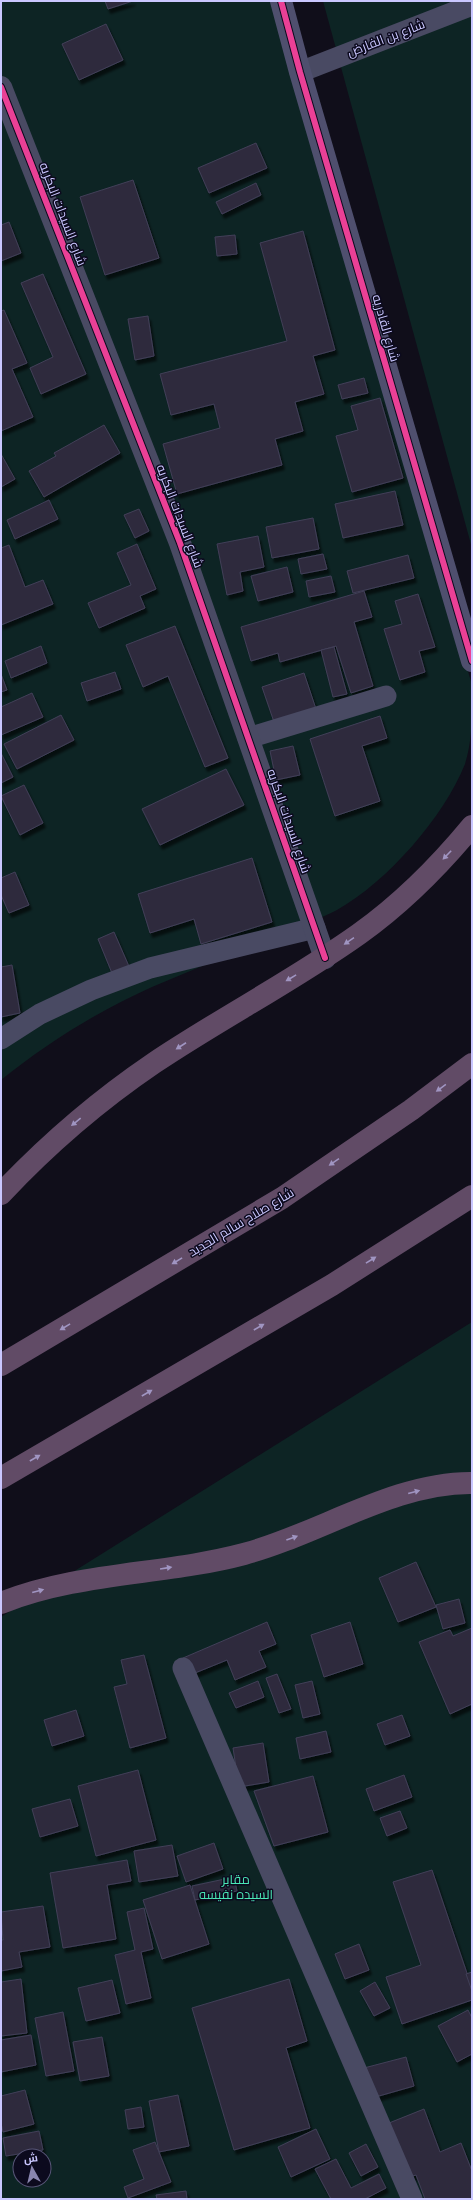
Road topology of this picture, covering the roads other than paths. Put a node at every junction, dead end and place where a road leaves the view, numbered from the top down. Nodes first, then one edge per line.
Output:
1 (281, 1) edge
2 (472, 5) edge
3 (300, 72) junction
4 (1, 87) edge
5 (472, 661) edge
6 (386, 696) dead end
7 (248, 738) junction
8 (472, 826) edge
9 (315, 928) junction
10 (325, 958) junction
11 (1, 1039) edge
12 (472, 1064) edge
13 (1, 1194) edge
14 (472, 1196) edge
15 (1, 1365) edge
16 (1, 1478) edge
17 (472, 1483) edge
18 (1, 1603) edge
19 (183, 1668) dead end
20 (412, 2199) edge

1 - 3 street, شارع القادريه
2 - 3 lane, شارع بن الفارض
3 - 5 street, شارع القادريه
4 - 7 street, شارع السيدات البكريه
6 - 7 lane
7 - 9 street, شارع السيدات البكريه
8 -> 10 highway
9 - 10 street, شارع السيدات البكريه
9 - 11 lane
10 -> 13 highway
12 -> 15 highway, شارع صلاح سالم الجديد
16 -> 14 highway
18 -> 17 highway
19 - 20 lane

